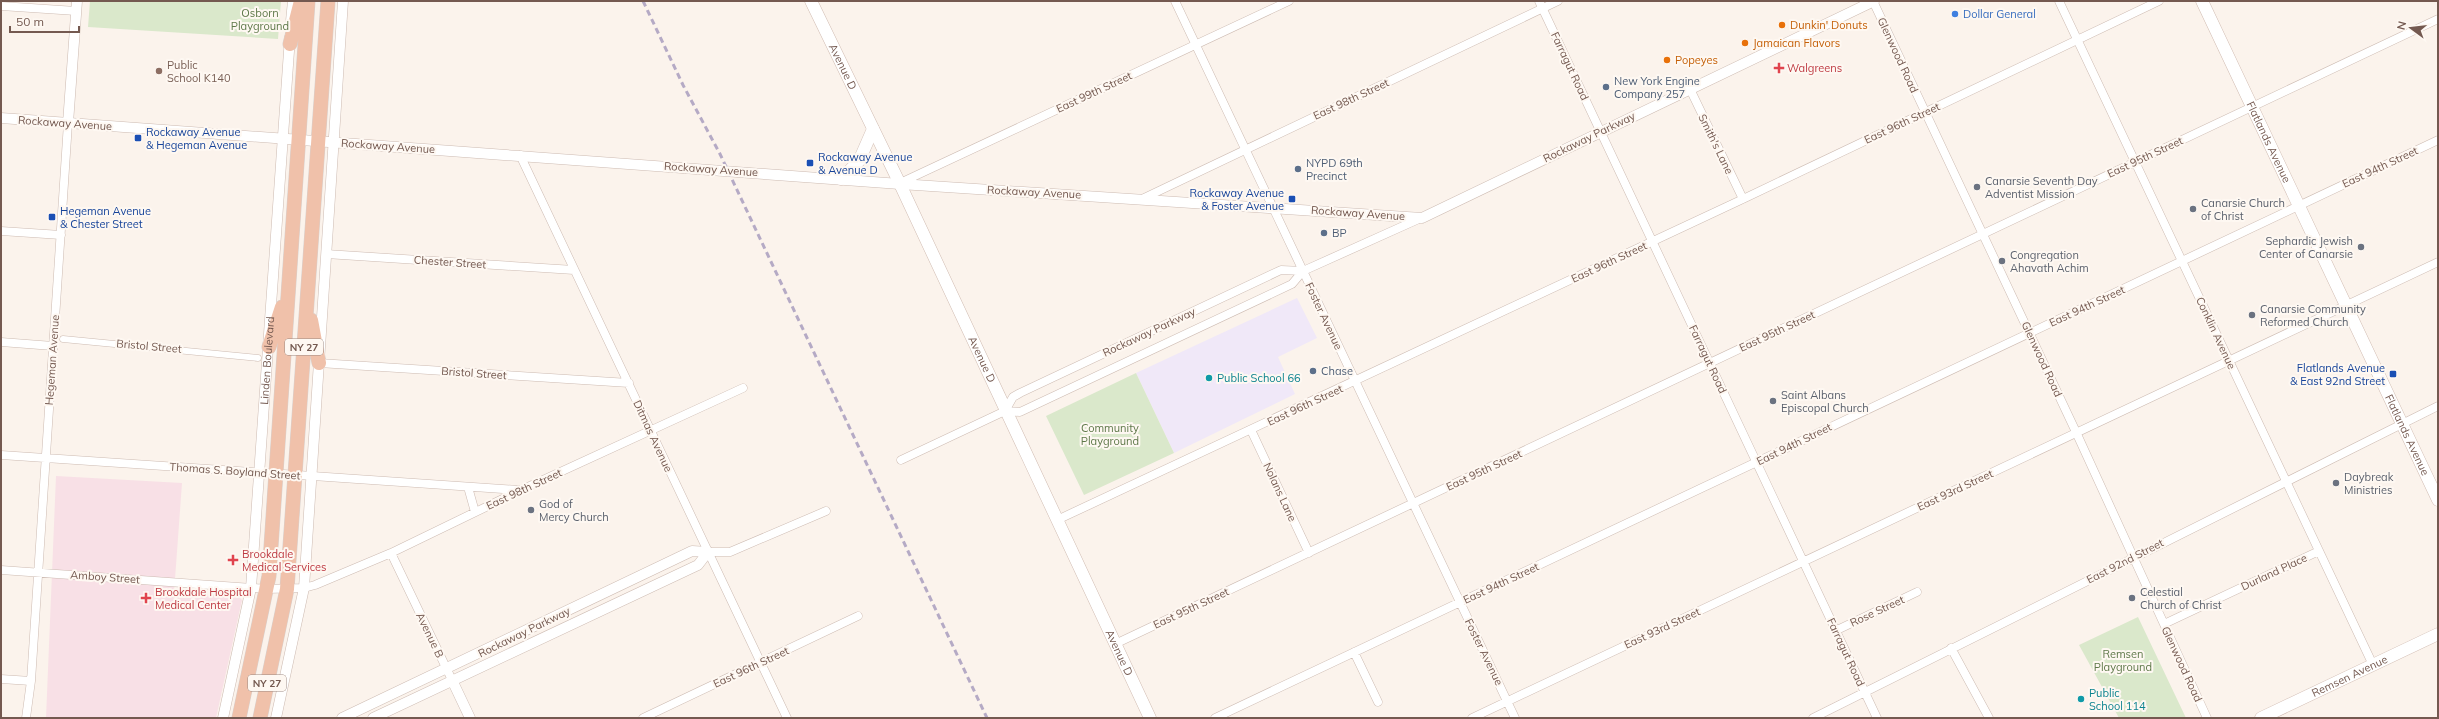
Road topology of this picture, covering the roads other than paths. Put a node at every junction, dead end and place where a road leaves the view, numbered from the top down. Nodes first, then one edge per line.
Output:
1 (77, 1) edge
2 (293, 1) edge
3 (301, 1) edge
4 (308, 1) edge
5 (328, 1) edge
6 (336, 1) edge
7 (343, 1) edge
8 (811, 1) edge
9 (1175, 1) edge
10 (1288, 1) edge
11 (1558, 1) edge
12 (1873, 1) edge
13 (2059, 1) edge
14 (2159, 1) edge
15 (2202, 1) edge
16 (1541, 5) edge
17 (1, 6) edge
18 (76, 12) junction
19 (2438, 19) edge
20 (326, 39) junction
21 (2078, 40) junction
22 (290, 44) junction
23 (1196, 45) junction
24 (1690, 89) junction
25 (2252, 107) junction
26 (1925, 112) junction
27 (1, 118) edge
28 (68, 123) junction
29 (873, 129) junction
30 (1601, 132) junction
31 (283, 138) junction
32 (299, 139) junction
33 (2438, 140) edge
34 (319, 141) junction
35 (334, 142) junction
36 (1245, 149) junction
37 (520, 155) junction
38 (2135, 162) junction
39 (841, 179) junction
40 (900, 184) junction
41 (1144, 198) junction
42 (1743, 199) junction
43 (2298, 206) junction
44 (1272, 207) junction
45 (1422, 218) junction
46 (1, 230) edge
47 (1983, 234) junction
48 (61, 235) junction
49 (1653, 241) junction
50 (326, 254) junction
51 (2182, 261) junction
52 (2438, 262) edge
53 (574, 270) junction
54 (1303, 271) junction
55 (288, 286) junction
56 (308, 300) junction
57 (2346, 305) junction
58 (2030, 333) junction
59 (63, 339) dead end
60 (1, 342) edge
61 (53, 346) junction
62 (269, 347) junction
63 (258, 358) dead end
64 (2229, 360) junction
65 (319, 362) junction
66 (1710, 363) junction
67 (1355, 382) junction
68 (629, 383) junction
69 (743, 388) dead end
70 (2438, 406) edge
71 (1006, 412) junction
72 (2401, 423) junction
73 (1251, 430) junction
74 (650, 431) junction
75 (2076, 432) junction
76 (1, 455) edge
77 (46, 458) junction
78 (901, 460) dead end
79 (1757, 462) junction
80 (260, 473) junction
81 (275, 474) junction
82 (295, 475) junction
83 (311, 476) junction
84 (2286, 480) junction
85 (468, 486) junction
86 (521, 490) junction
87 (2438, 500) edge
88 (1413, 503) junction
89 (826, 511) dead end
90 (475, 512) junction
91 (1057, 520) junction
92 (2319, 551) junction
93 (708, 552) junction
94 (391, 553) junction
95 (1309, 553) junction
96 (2133, 557) junction
97 (1802, 562) junction
98 (1, 570) edge
99 (39, 573) junction
100 (251, 588) junction
101 (304, 588) junction
102 (267, 589) junction
103 (287, 589) junction
104 (1917, 592) dead end
105 (1460, 602) junction
106 (858, 616) dead end
107 (2164, 624) junction
108 (1837, 630) junction
109 (2438, 634) edge
110 (1115, 644) junction
111 (1951, 648) junction
112 (1354, 652) junction
113 (760, 663) junction
114 (2373, 665) junction
115 (447, 669) junction
116 (1, 679) edge
117 (452, 680) junction
118 (31, 681) junction
119 (1864, 692) junction
120 (1507, 701) junction
121 (1378, 702) dead end
122 (26, 718) edge
123 (223, 718) edge
124 (239, 718) edge
125 (260, 718) edge
126 (276, 718) edge
127 (342, 718) edge
128 (373, 718) edge
129 (470, 718) edge
130 (643, 718) edge
131 (787, 718) edge
132 (1150, 718) edge
133 (1215, 718) edge
134 (1472, 718) edge
135 (1515, 718) edge
136 (1813, 718) edge
137 (1877, 718) edge
138 (1989, 718) edge
139 (2207, 718) edge
140 (2261, 718) edge

1 - 18 street, Hegeman Avenue
2 - 22 street, Linden Boulevard
3 - 22 highway
4 - 32 highway, Linden Boulevard / NY 27
5 - 20 highway, NY 27
6 - 20 highway
7 - 35 street
8 - 29 main road, Avenue D
9 - 23 street, Foster Avenue
10 - 23 street, East 99th Street
11 - 16 street, East 98th Street
12 - 24 street, Rockaway Parkway
12 - 26 street, Glenwood Road
13 - 21 street, Conklin Avenue
14 - 21 street, East 96th Street
15 - 25 main road, Flatlands Avenue
16 - 30 street, Farragut Road
16 - 36 street, East 98th Street
17 - 18 street
18 - 28 street, Hegeman Avenue
19 - 25 street, East 95th Street
20 - 34 highway, NY 27
21 - 26 street, East 96th Street
21 - 38 street, Conklin Avenue
22 - 31 street, Linden Boulevard
23 - 36 street, Foster Avenue
23 - 40 street, East 99th Street
24 - 30 street, Rockaway Parkway
24 - 42 street, Smith's Lane
25 - 38 street, East 95th Street
25 - 43 main road, Flatlands Avenue
26 - 42 street, East 96th Street
26 - 47 street, Glenwood Road
27 - 28 street, Rockaway Avenue
28 - 31 street, Rockaway Avenue
28 - 48 street, Hegeman Avenue
29 - 39 main road
29 - 40 main road, Avenue D
30 - 45 street, Rockaway Parkway
30 - 49 street, Farragut Road
31 - 32 street, Rockaway Avenue
31 - 62 street, Linden Boulevard
32 - 34 street, Rockaway Avenue
32 - 55 highway, Linden Boulevard / NY 27
33 - 43 street, East 94th Street
34 - 35 street, Rockaway Avenue
34 - 56 highway, NY 27
35 - 37 street, Rockaway Avenue
35 - 50 street
36 - 41 street, East 98th Street
36 - 44 street, Foster Avenue
37 - 39 street, Rockaway Avenue
37 - 53 street, Ditmas Avenue
38 - 47 street, East 95th Street
38 - 51 street, Conklin Avenue
39 - 40 street, Rockaway Avenue
40 - 41 street, Rockaway Avenue
40 - 71 main road, Avenue D
41 - 44 street, Rockaway Avenue
42 - 49 street, East 96th Street
43 - 51 street, East 94th Street
43 - 57 main road, Flatlands Avenue
44 - 45 street, Rockaway Avenue
44 - 54 street, Foster Avenue
45 - 54 street, Rockaway Parkway
46 - 48 street
47 - 58 street, Glenwood Road
47 - 66 street, East 95th Street
48 - 61 street, Hegeman Avenue
49 - 66 street, Farragut Road
49 - 67 street, East 96th Street
50 - 53 street, Chester Street
50 - 65 street
51 - 58 street, East 94th Street
51 - 64 street, Conklin Avenue
52 - 57 street, East 93rd Street
53 - 68 street, Ditmas Avenue
54 - 67 street, Foster Avenue
54 - 71 street, Rockaway Parkway
54 - 71 street, Rockaway Parkway
55 - 62 highway
55 - 81 highway, Linden Boulevard / NY 27
56 - 65 highway
56 - 82 highway, NY 27
57 - 64 street, East 93rd Street
57 - 72 main road, Flatlands Avenue
58 - 75 street, Glenwood Road
58 - 79 street, East 94th Street
59 - 63 street, Bristol Street
60 - 61 street
61 - 77 street, Hegeman Avenue
62 - 80 street, Linden Boulevard
64 - 75 street, East 93rd Street
64 - 84 street, Conklin Avenue
65 - 68 street, Bristol Street
65 - 83 street
66 - 79 street, Farragut Road
66 - 88 street, East 95th Street
67 - 73 street, East 96th Street
67 - 88 street, Foster Avenue
68 - 74 street, Ditmas Avenue
69 - 74 street, East 98th Street
70 - 72 street, East 92nd Street
71 - 78 street, Rockaway Parkway
71 - 91 main road, Avenue D
72 - 84 street, East 92nd Street
72 - 87 main road, Flatlands Avenue
73 - 91 street, East 96th Street
73 - 95 street, Nolans Lane
74 - 86 street, East 98th Street
74 - 93 street, Ditmas Avenue
75 - 96 street, Glenwood Road
75 - 97 street, East 93rd Street
76 - 77 street, Thomas S. Boyland Street
77 - 80 street, Thomas S. Boyland Street
77 - 99 street, Hegeman Avenue
79 - 97 street, Farragut Road
79 - 105 street, East 94th Street
80 - 81 street, Thomas S. Boyland Street
80 - 100 street, Linden Boulevard
81 - 82 street, Thomas S. Boyland Street
81 - 102 highway, Linden Boulevard / NY 27
82 - 83 street, Thomas S. Boyland Street
82 - 103 highway, NY 27
83 - 85 street, Thomas S. Boyland Street
83 - 101 street
84 - 92 street, Conklin Avenue
84 - 96 street, East 92nd Street
85 - 86 street, Thomas S. Boyland Street
85 - 90 street
86 - 90 street, East 98th Street
88 - 95 street, East 95th Street
88 - 105 street, Foster Avenue
89 - 93 street, Rockaway Parkway
90 - 94 street, East 98th Street
91 - 110 main road, Avenue D
92 - 107 street, Durland Place
92 - 114 street, Conklin Avenue
93 - 113 street, Ditmas Avenue
93 - 115 street, Rockaway Parkway
93 - 117 street, Rockaway Parkway
94 - 101 street, East 98th Street
94 - 115 street, Avenue B
95 - 110 street, East 95th Street
96 - 107 street, Glenwood Road
96 - 111 street, East 92nd Street
97 - 108 street, Farragut Road
97 - 120 street, East 93rd Street
98 - 99 street, Amboy Street
99 - 100 street, Amboy Street
99 - 118 street, Hegeman Avenue
100 - 102 street, Amboy Street
100 - 123 street, Linden Boulevard
101 - 103 street, Amboy Street
101 - 126 street
102 - 103 street, Amboy Street
102 - 124 highway, Linden Boulevard / NY 27
103 - 125 highway, NY 27
104 - 108 street, Rose Street
105 - 112 street, East 94th Street
105 - 120 street, Foster Avenue
106 - 113 street, East 96th Street
107 - 139 street, Glenwood Road
108 - 119 street, Farragut Road
109 - 114 main road, Remsen Avenue
110 - 132 main road, Avenue D
111 - 119 street, East 92nd Street
111 - 138 street
112 - 121 street
112 - 133 street, East 94th Street
113 - 130 street, East 96th Street
113 - 131 street, Ditmas Avenue
114 - 140 main road, Remsen Avenue
115 - 117 street, Avenue B
115 - 127 street, Rockaway Parkway
116 - 118 street
117 - 128 street, Rockaway Parkway
117 - 129 street, Avenue B
118 - 122 street, Hegeman Avenue
119 - 136 street, East 92nd Street
119 - 137 street, Farragut Road
120 - 134 street, East 93rd Street
120 - 135 street, Foster Avenue

